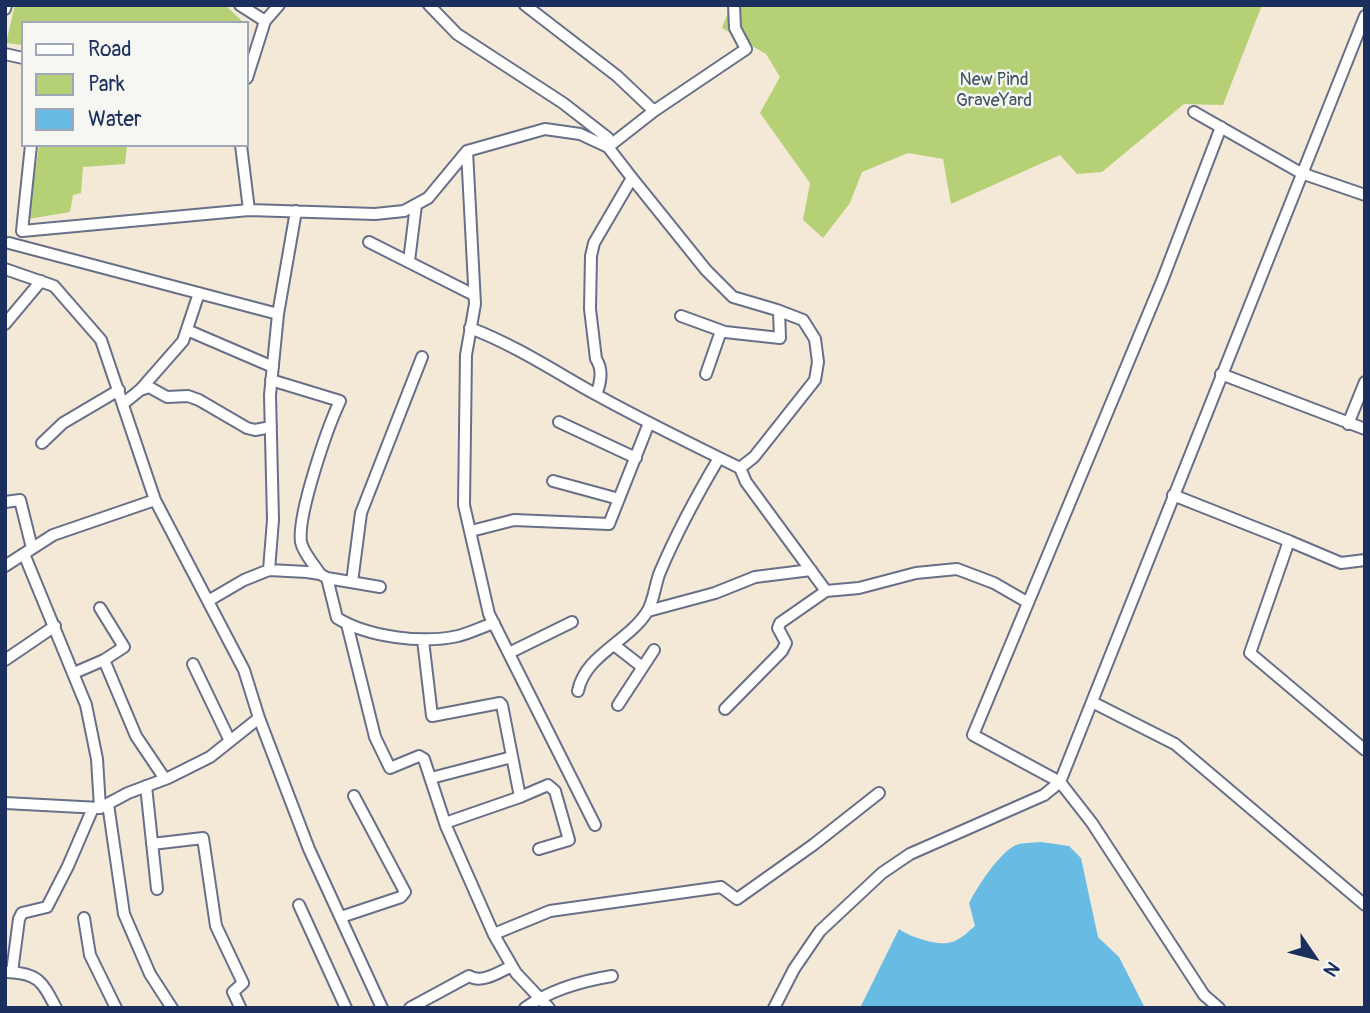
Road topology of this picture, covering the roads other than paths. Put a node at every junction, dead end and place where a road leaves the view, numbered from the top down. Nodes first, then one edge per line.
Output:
1 (240, 5) edge
2 (279, 5) edge
3 (429, 5) edge
4 (525, 5) edge
5 (734, 5) edge
6 (1365, 16) edge
7 (265, 21) junction
8 (248, 75) edge
9 (654, 111) junction
10 (1195, 112) dead end
11 (1221, 127) junction
12 (31, 147) edge
13 (241, 147) edge
14 (608, 147) junction
15 (467, 151) junction
16 (1301, 173) junction
17 (632, 178) junction
18 (1365, 195) edge
19 (416, 205) junction
20 (249, 210) junction
21 (296, 211) junction
22 (22, 231) junction
23 (369, 242) dead end
24 (7, 245) edge
25 (409, 261) junction
26 (5, 269) edge
27 (41, 281) junction
28 (199, 293) junction
29 (474, 295) junction
30 (779, 311) junction
31 (278, 314) junction
32 (681, 316) dead end
33 (5, 324) edge
34 (470, 328) junction
35 (187, 330) junction
36 (721, 331) junction
37 (422, 356) dead end
38 (273, 367) junction
39 (706, 374) dead end
40 (1221, 374) junction
41 (271, 380) junction
42 (1365, 382) edge
43 (119, 390) junction
44 (140, 390) junction
45 (596, 394) junction
46 (124, 403) junction
47 (559, 422) dead end
48 (649, 423) junction
49 (1348, 424) junction
50 (271, 427) junction
51 (1365, 429) edge
52 (42, 443) dead end
53 (636, 458) junction
54 (719, 458) junction
55 (740, 468) junction
56 (553, 481) dead end
57 (1173, 495) junction
58 (620, 499) junction
59 (155, 500) junction
60 (5, 502) edge
61 (471, 531) junction
62 (1289, 541) junction
63 (28, 551) junction
64 (1365, 559) edge
65 (5, 566) edge
66 (270, 570) junction
67 (811, 570) junction
68 (323, 576) junction
69 (352, 582) junction
70 (380, 587) dead end
71 (827, 591) junction
72 (208, 601) junction
73 (1027, 602) junction
74 (100, 608) dead end
75 (648, 611) junction
76 (572, 622) dead end
77 (494, 623) junction
78 (347, 624) junction
79 (55, 626) junction
80 (423, 640) junction
81 (614, 645) junction
82 (654, 650) dead end
83 (509, 653) junction
84 (5, 660) edge
85 (103, 660) junction
86 (193, 664) dead end
87 (641, 667) junction
88 (74, 673) junction
89 (578, 691) dead end
90 (1092, 702) junction
91 (618, 705) dead end
92 (725, 709) dead end
93 (259, 718) junction
94 (230, 741) junction
95 (1365, 750) edge
96 (512, 757) junction
97 (430, 778) junction
98 (165, 779) junction
99 (1060, 782) junction
100 (146, 786) junction
101 (879, 793) dead end
102 (354, 796) dead end
103 (520, 797) junction
104 (5, 803) edge
105 (100, 806) junction
106 (445, 823) junction
107 (595, 825) dead end
108 (152, 844) junction
109 (539, 849) dead end
110 (157, 889) dead end
111 (299, 905) dead end
112 (1365, 905) edge
113 (341, 917) junction
114 (84, 918) dead end
115 (494, 934) junction
116 (512, 966) junction
117 (9, 972) edge
118 (612, 976) dead end
119 (539, 998) junction
120 (56, 1008) edge
121 (116, 1008) edge
122 (172, 1008) edge
123 (239, 1008) edge
124 (346, 1008) edge
125 (382, 1008) edge
126 (410, 1008) edge
127 (525, 1008) edge
128 (550, 1008) edge
129 (774, 1008) edge
130 (1219, 1008) edge

1 - 7 street
2 - 7 street
3 - 14 street
4 - 9 street
5 - 9 street
6 - 16 street
7 - 8 street
9 - 14 street
10 - 11 street
11 - 16 street
11 - 73 street
12 - 22 street
13 - 20 street
14 - 15 street
14 - 17 street
15 - 19 street
15 - 29 street
16 - 18 street
16 - 40 street
17 - 30 street
17 - 45 street
19 - 21 street
19 - 25 street
20 - 21 street
20 - 22 street
21 - 31 street
22 - 24 street
23 - 25 street
24 - 28 street
25 - 29 street
26 - 27 street
27 - 33 street
27 - 43 street
28 - 31 street
28 - 35 street
29 - 34 street
30 - 36 street
30 - 55 street
31 - 38 street
32 - 36 street
34 - 45 street
34 - 61 street
35 - 38 street
35 - 44 street
36 - 39 street
37 - 69 street
38 - 41 street
40 - 49 street
40 - 57 street
41 - 50 street
41 - 68 street
42 - 49 street
43 - 46 street
43 - 52 street
44 - 46 street
44 - 50 street
45 - 48 street
46 - 59 street
47 - 53 street
48 - 53 street
48 - 54 street
49 - 51 street
50 - 66 street
53 - 58 street
54 - 55 street
54 - 75 street
55 - 67 street
56 - 58 street
57 - 62 street
57 - 90 street
58 - 61 street
59 - 63 street
59 - 72 street
60 - 63 street
61 - 77 street
62 - 64 street
62 - 95 street
63 - 65 street
63 - 79 street
66 - 68 street
66 - 72 street
67 - 71 street
67 - 75 street
68 - 69 street
68 - 78 street
69 - 70 street
71 - 73 street
71 - 92 street
72 - 93 street
73 - 99 street
74 - 85 street
75 - 81 street
76 - 83 street
77 - 80 street
77 - 83 street
78 - 80 street
78 - 97 street
79 - 84 street
79 - 88 street
80 - 96 street
81 - 87 street
81 - 89 street
82 - 87 street
83 - 107 street
85 - 88 street
85 - 98 street
86 - 94 street
87 - 91 street
88 - 105 street
90 - 99 street
90 - 112 street
93 - 94 street
93 - 113 street
94 - 98 street
96 - 97 street
96 - 103 street
97 - 106 street
98 - 100 street
99 - 129 street
99 - 130 street
100 - 105 street
100 - 108 street
101 - 115 street
102 - 113 street
103 - 106 street
103 - 109 street
104 - 105 street
105 - 117 street
105 - 122 street
106 - 115 street
108 - 110 street
108 - 123 street
111 - 124 street
113 - 125 street
114 - 121 street
115 - 116 street
116 - 119 street
116 - 126 street
117 - 120 street
118 - 119 street
119 - 127 street
119 - 128 street

